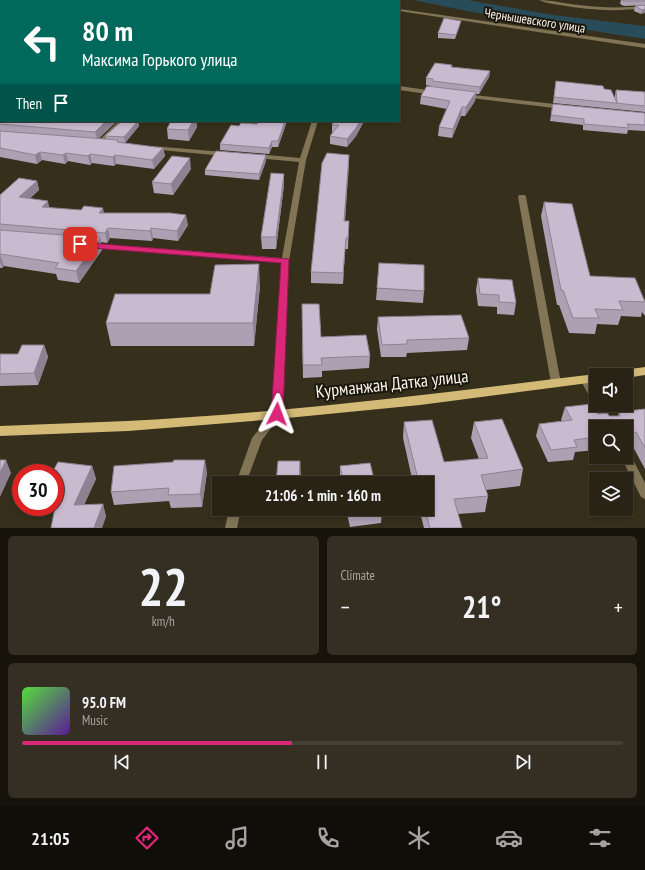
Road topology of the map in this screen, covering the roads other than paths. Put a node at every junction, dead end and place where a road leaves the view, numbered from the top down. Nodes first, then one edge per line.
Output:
1 (541, 0) edge
2 (645, 7) edge
3 (400, 10) edge
4 (645, 46) edge
5 (400, 88) edge
6 (438, 93) edge
7 (461, 96) edge
8 (569, 108) edge
9 (122, 122) edge
10 (315, 122) edge
11 (91, 142) edge
12 (99, 143) junction
13 (107, 144) edge
14 (146, 147) edge
15 (232, 154) edge
16 (248, 156) edge
17 (303, 160) junction
18 (522, 197) dead end
19 (80, 244) edge
20 (285, 261) junction
21 (645, 371) edge
22 (633, 373) edge
23 (589, 378) edge
24 (556, 383) junction
25 (277, 414) junction
26 (0, 431) edge
27 (630, 464) edge
28 (244, 476) edge
29 (645, 494) edge
30 (234, 516) edge
31 (231, 528) edge

1 - 2 street
3 - 4 street, Чернышевского улица
5 - 6 street
7 - 8 street
9 - 12 street
10 - 17 street
11 - 12 street
12 - 13 street
14 - 15 street
16 - 17 street
17 - 20 street
18 - 24 street
19 - 20 street
20 - 25 street
21 - 22 main road
23 - 24 main road, Курманжан Датка улица
24 - 25 main road, Курманжан Датка улица
25 - 26 main road, Курманжан Датка улица
25 - 28 street
27 - 29 street
30 - 31 street

